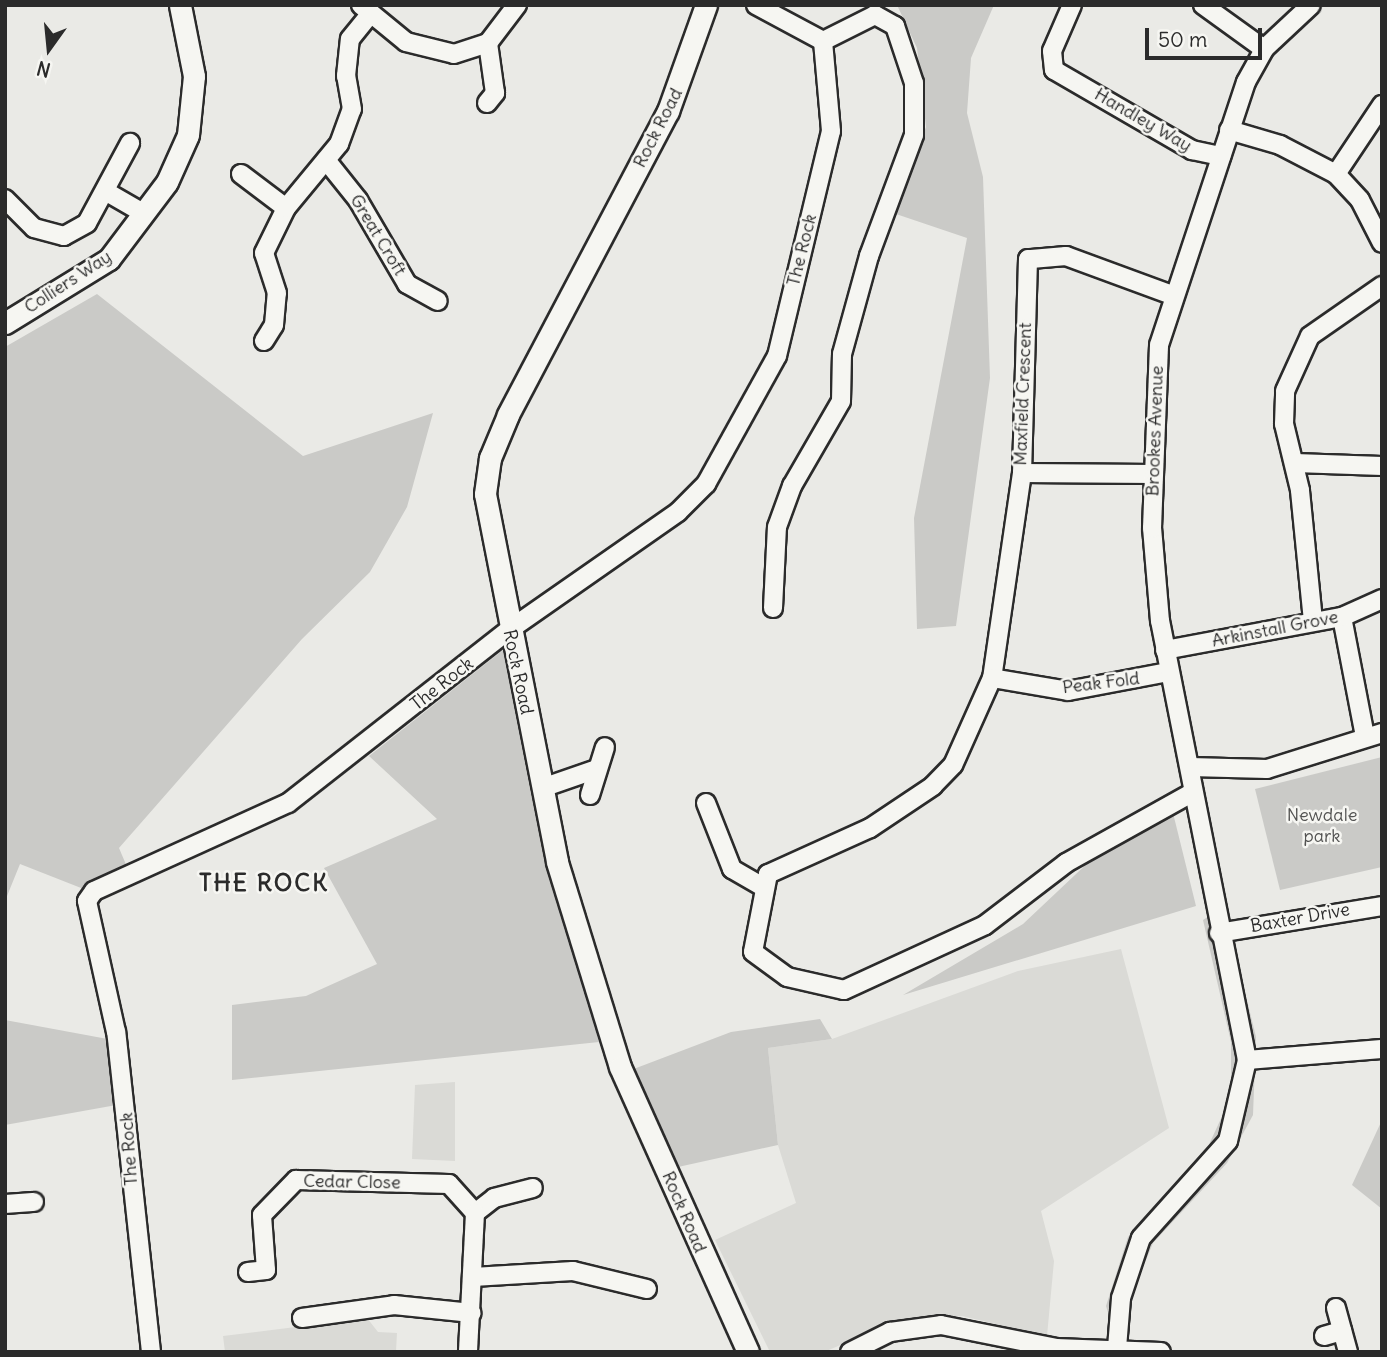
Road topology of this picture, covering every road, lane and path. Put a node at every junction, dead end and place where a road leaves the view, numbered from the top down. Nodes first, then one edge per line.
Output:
1 (180, 5) edge
2 (517, 5) edge
3 (706, 5) edge
4 (756, 5) edge
5 (1072, 5) edge
6 (1203, 5) edge
7 (1311, 5) edge
8 (366, 9) edge
9 (824, 41) junction
10 (488, 43) junction
11 (1264, 49) junction
12 (487, 103) dead end
13 (1382, 105) edge
14 (1229, 130) junction
15 (130, 143) dead end
16 (1221, 156) junction
17 (326, 160) junction
18 (241, 174) dead end
19 (1336, 174) junction
20 (105, 191) junction
21 (5, 199) edge
22 (286, 208) junction
23 (145, 214) junction
24 (1382, 243) edge
25 (1382, 286) edge
26 (1172, 295) junction
27 (438, 301) dead end
28 (5, 323) edge
29 (264, 341) dead end
30 (1295, 463) junction
31 (1382, 466) edge
32 (1021, 472) junction
33 (1154, 474) junction
34 (1382, 599) edge
35 (773, 608) dead end
36 (1342, 617) junction
37 (1313, 621) junction
38 (509, 630) junction
39 (1165, 650) junction
40 (1168, 672) junction
41 (992, 678) junction
42 (1374, 734) edge
43 (605, 747) dead end
44 (1190, 767) junction
45 (594, 770) junction
46 (542, 789) junction
47 (1192, 793) junction
48 (590, 796) dead end
49 (706, 803) dead end
50 (761, 886) junction
51 (1382, 906) edge
52 (1219, 933) junction
53 (1382, 1049) edge
54 (1247, 1060) junction
55 (533, 1188) dead end
56 (34, 1202) dead end
57 (5, 1204) edge
58 (475, 1213) junction
59 (248, 1272) dead end
60 (473, 1277) junction
61 (647, 1289) dead end
62 (1336, 1308) dead end
63 (472, 1313) junction
64 (302, 1318) dead end
65 (1342, 1331) junction
66 (1324, 1336) dead end
67 (1117, 1348) junction
68 (1056, 1350) edge
69 (151, 1352) edge
70 (468, 1352) edge
71 (748, 1352) edge
72 (850, 1352) edge
73 (1161, 1352) edge
74 (1348, 1352) edge

1 - 23 street, Colliers Way
2 - 10 street
3 - 38 street, Rock Road
4 - 9 street
5 - 16 street, Handley Way
6 - 11 street
7 - 11 street, Brookes Avenue
8 - 10 street
8 - 17 street
9 - 35 street
9 - 38 street, The Rock
10 - 12 street
11 - 14 street, Brookes Avenue
13 - 19 street
14 - 16 street, Brookes Avenue
14 - 19 street
15 - 20 street
16 - 26 street, Brookes Avenue
17 - 22 street
17 - 27 street, Great Croft
18 - 22 street
19 - 24 street
20 - 21 street
20 - 23 street
22 - 29 street
23 - 28 street, Colliers Way
25 - 30 street
26 - 32 street, Maxfield Crescent
26 - 33 street, Brookes Avenue
30 - 31 street
30 - 37 street
32 - 33 street
32 - 41 street, Maxfield Crescent
33 - 39 street, Brookes Avenue
34 - 36 street, Arkinstall Grove
36 - 37 street, Arkinstall Grove
36 - 42 street
37 - 39 street, Arkinstall Grove
38 - 46 street, Rock Road
38 - 69 street, The Rock
39 - 40 street, Brookes Avenue
40 - 41 street, Peak Fold
40 - 44 street, Brookes Avenue
41 - 50 street, Maxfield Crescent
42 - 44 street
43 - 45 street
44 - 47 street, Brookes Avenue
45 - 46 street
45 - 48 street
46 - 71 street, Rock Road
47 - 50 street
47 - 52 street, Brookes Avenue
49 - 50 street
51 - 52 street, Baxter Drive
52 - 54 street, Brookes Avenue
53 - 54 street
54 - 67 street
55 - 58 street
56 - 57 street
58 - 59 street, Cedar Close
58 - 60 street
60 - 61 street
60 - 63 street
62 - 65 street
63 - 64 street
63 - 70 street
65 - 66 street
65 - 74 street
67 - 68 street
67 - 73 street
68 - 72 street

